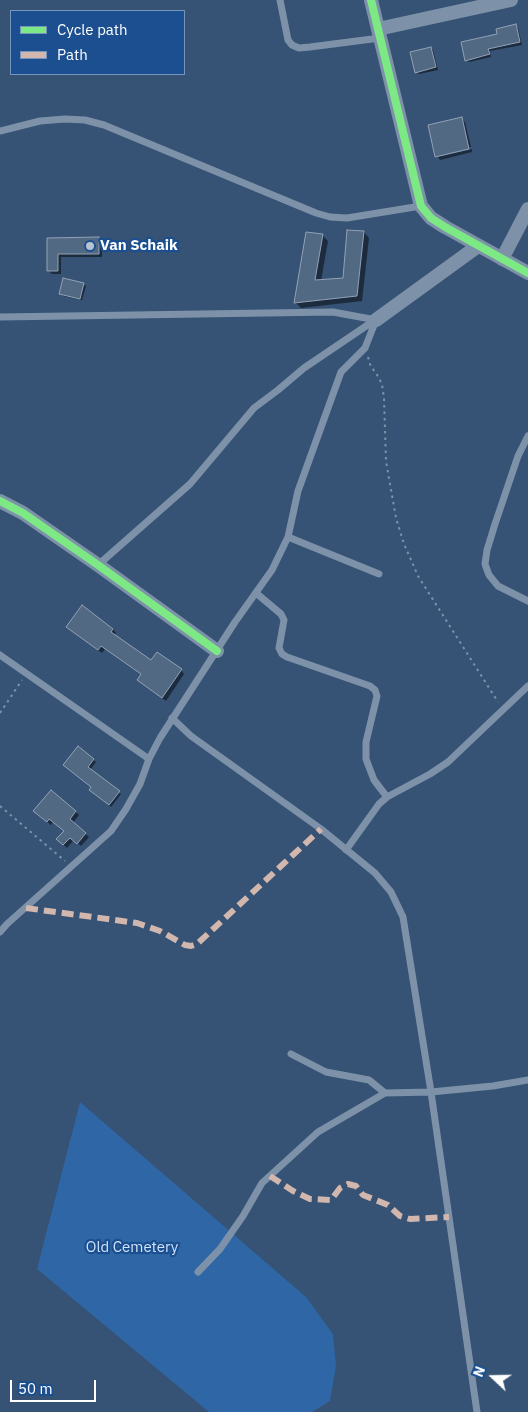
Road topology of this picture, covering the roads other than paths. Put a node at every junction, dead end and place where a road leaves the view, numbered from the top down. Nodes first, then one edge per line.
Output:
1 (280, 0) edge
2 (371, 0) edge
3 (511, 0) edge
4 (379, 33) junction
5 (0, 131) edge
6 (422, 206) junction
7 (528, 209) edge
8 (478, 246) junction
9 (502, 259) junction
10 (528, 273) edge
11 (0, 317) edge
12 (376, 320) junction
13 (528, 436) edge
14 (0, 500) edge
15 (288, 537) junction
16 (98, 565) junction
17 (379, 574) dead end
18 (256, 594) junction
19 (528, 601) edge
20 (217, 651) junction
21 (0, 655) edge
22 (528, 686) edge
23 (172, 718) junction
24 (149, 760) junction
25 (387, 797) junction
26 (346, 850) junction
27 (0, 932) edge
28 (290, 1054) dead end
29 (528, 1080) edge
30 (431, 1092) junction
31 (385, 1093) junction
32 (198, 1272) dead end
33 (477, 1412) edge

1 - 4 lane
2 - 4 street
3 - 4 street
4 - 6 street
5 - 6 lane
6 - 8 street
7 - 9 street
8 - 9 street
8 - 12 street
9 - 10 street
11 - 12 lane
12 - 15 lane
12 - 16 lane
13 - 19 lane
14 - 16 street
15 - 17 lane
15 - 18 lane
16 - 20 street
18 - 20 lane
18 - 25 lane
20 - 23 lane
21 - 24 lane
22 - 25 lane
23 - 24 lane
23 - 26 lane
24 - 27 lane
25 - 26 lane
26 - 30 lane
28 - 31 lane
29 - 30 lane
30 - 31 lane
30 - 33 lane
31 - 32 lane

